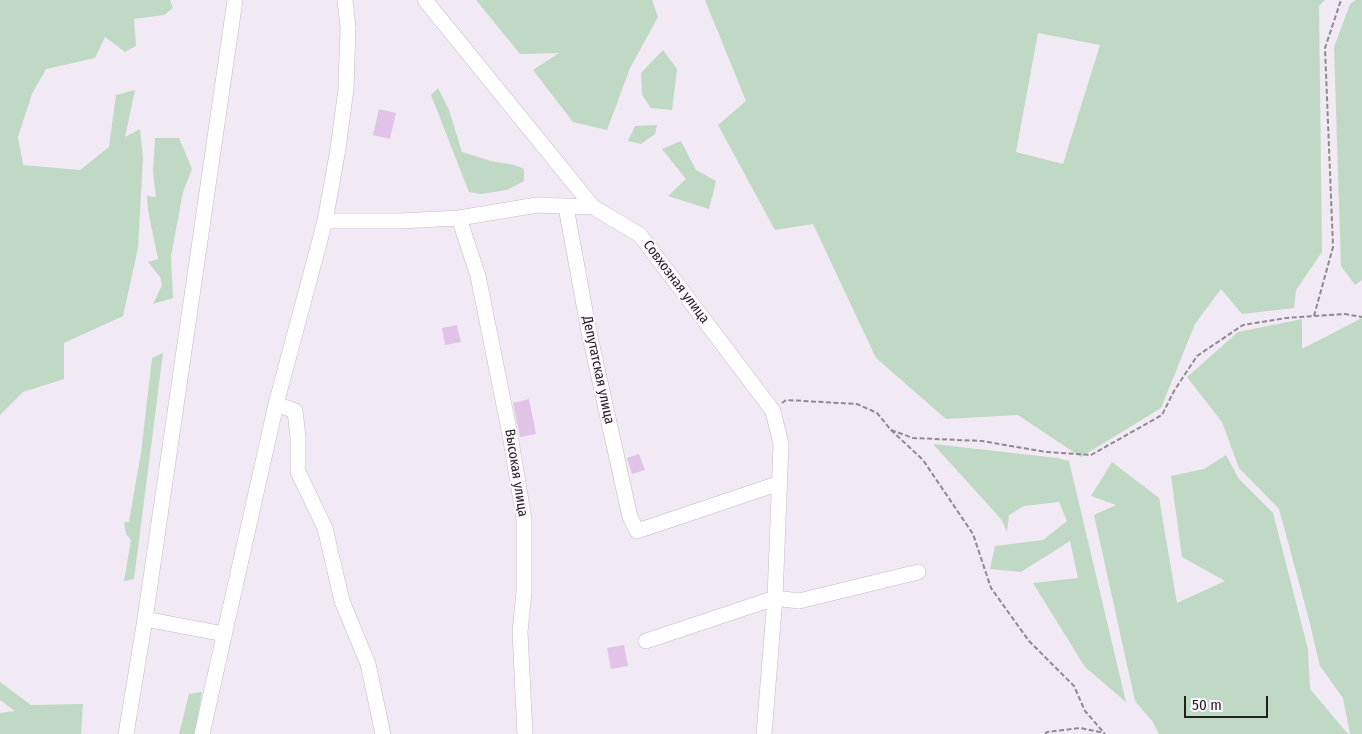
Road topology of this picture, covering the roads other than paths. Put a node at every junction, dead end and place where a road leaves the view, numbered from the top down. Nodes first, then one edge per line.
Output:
1 (235, 0) edge
2 (345, 0) edge
3 (425, 0) edge
4 (566, 207) junction
5 (593, 207) junction
6 (459, 218) junction
7 (325, 221) junction
8 (276, 404) junction
9 (780, 483) junction
10 (918, 572) dead end
11 (775, 598) junction
12 (145, 619) junction
13 (224, 634) junction
14 (646, 641) dead end
15 (126, 734) edge
16 (202, 734) edge
17 (383, 734) edge
18 (525, 734) edge
19 (764, 734) edge

1 - 12 street
2 - 7 street
3 - 5 street
4 - 5 street
4 - 6 street
4 - 9 street, Депутатская улица
5 - 9 street, Совхозная улица
6 - 7 street
6 - 18 street, Высокая улица
7 - 8 street
8 - 13 street
8 - 17 street
9 - 11 street, Совхозная улица
10 - 11 street
11 - 14 street
11 - 19 street, Совхозная улица
12 - 13 street
12 - 15 street
13 - 16 street

